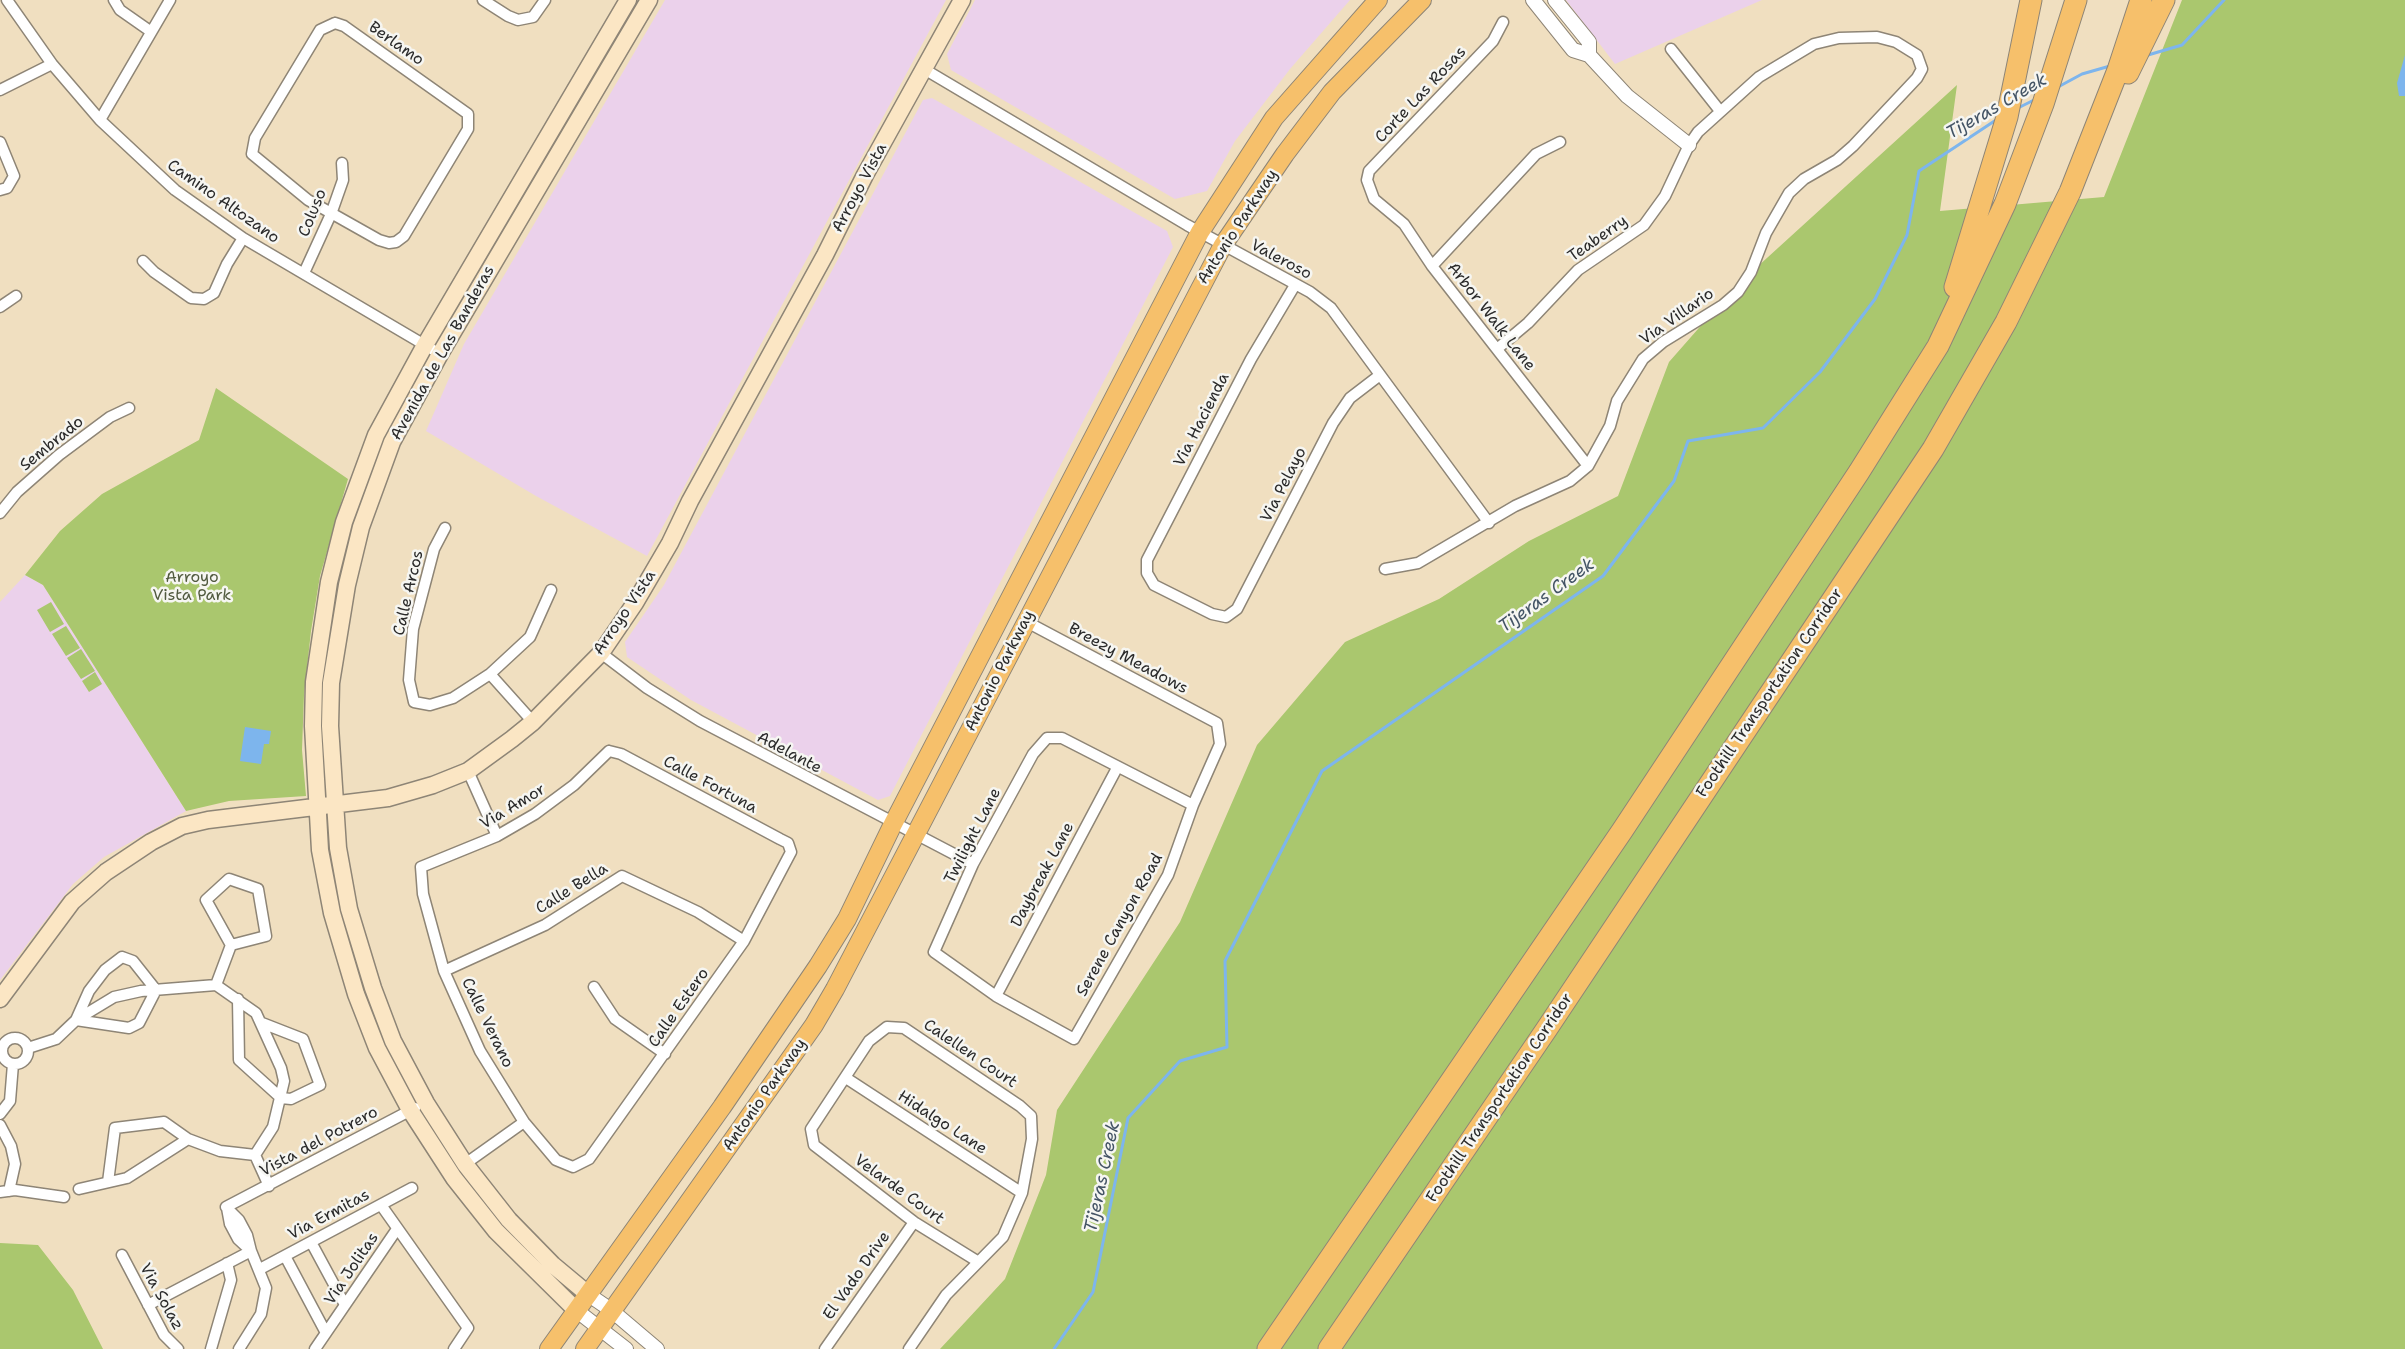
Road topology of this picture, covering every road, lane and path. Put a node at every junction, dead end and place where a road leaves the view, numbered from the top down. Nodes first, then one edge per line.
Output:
1 (7, 0) edge
2 (114, 0) edge
3 (170, 0) edge
4 (483, 0) edge
5 (545, 0) edge
6 (628, 0) edge
7 (649, 0) edge
8 (962, 0) edge
9 (1378, 0) edge
10 (1422, 0) edge
11 (1533, 0) edge
12 (1555, 0) edge
13 (2031, 0) edge
14 (2076, 0) edge
15 (2164, 0) edge
16 (2140, 1) edge
17 (1503, 22) dead end
18 (150, 31) junction
19 (1671, 50) dead end
20 (1589, 55) junction
21 (1921, 62) joint
22 (52, 64) junction
23 (924, 69) junction
24 (0, 90) edge
25 (1720, 111) junction
26 (100, 120) junction
27 (0, 142) edge
28 (1560, 142) dead end
29 (1689, 145) junction
30 (342, 163) dead end
31 (1369, 189) joint
32 (0, 190) edge
33 (2070, 192) junction
34 (331, 214) junction
35 (1200, 232) junction
36 (243, 238) junction
37 (1223, 245) junction
38 (143, 261) dead end
39 (1432, 266) junction
40 (304, 273) junction
41 (1295, 285) junction
42 (16, 296) dead end
43 (0, 307) edge
44 (424, 345) junction
45 (1938, 346) junction
46 (1497, 349) junction
47 (440, 354) junction
48 (1380, 375) junction
49 (129, 408) dead end
50 (1588, 466) junction
51 (0, 513) edge
52 (1488, 523) junction
53 (445, 528) dead end
54 (1385, 568) dead end
55 (551, 590) dead end
56 (1226, 617) joint
57 (1025, 621) junction
58 (601, 653) junction
59 (489, 674) junction
60 (533, 722) junction
61 (1217, 723) joint
62 (609, 751) joint
63 (1117, 768) junction
64 (468, 771) junction
65 (334, 805) junction
66 (1193, 805) junction
67 (316, 807) junction
68 (894, 824) junction
69 (916, 835) junction
70 (497, 836) junction
71 (791, 852) joint
72 (973, 864) junction
73 (421, 867) joint
74 (744, 941) junction
75 (231, 945) junction
76 (444, 971) junction
77 (216, 985) junction
78 (594, 987) dead end
79 (156, 990) junction
80 (996, 996) junction
81 (0, 999) edge
82 (238, 999) junction
83 (76, 1020) junction
84 (262, 1023) junction
85 (2, 1043) edge
86 (28, 1048) junction
87 (665, 1054) junction
88 (13, 1064) junction
89 (846, 1078) junction
90 (281, 1098) junction
91 (426, 1103) junction
92 (410, 1110) junction
93 (0, 1114) edge
94 (524, 1122) junction
95 (0, 1125) edge
96 (188, 1139) junction
97 (255, 1155) junction
98 (465, 1164) junction
99 (573, 1167) joint
100 (108, 1182) junction
101 (269, 1186) junction
102 (412, 1188) dead end
103 (79, 1190) dead end
104 (5, 1192) edge
105 (1022, 1193) junction
106 (64, 1197) dead end
107 (381, 1205) junction
108 (914, 1222) junction
109 (397, 1229) junction
110 (311, 1242) junction
111 (251, 1251) junction
112 (122, 1255) dead end
113 (285, 1256) junction
114 (977, 1261) junction
115 (227, 1263) junction
116 (260, 1269) junction
117 (589, 1296) junction
118 (148, 1305) junction
119 (345, 1305) junction
120 (576, 1310) junction
121 (612, 1310) junction
122 (599, 1327) junction
123 (326, 1333) junction
124 (178, 1349) edge
125 (211, 1349) edge
126 (239, 1349) edge
127 (315, 1349) edge
128 (454, 1349) edge
129 (549, 1349) edge
130 (585, 1349) edge
131 (626, 1349) edge
132 (657, 1349) edge
133 (825, 1349) edge
134 (909, 1349) edge
135 (1268, 1349) edge
136 (1329, 1349) edge

1 - 22 street, Camino Altozano
2 - 18 street
3 - 18 street
4 - 5 street
6 - 44 main road, Avenida de Las Banderas
7 - 47 main road, Avenida de Las Banderas
8 - 23 main road, Arroyo Vista
9 - 35 main road, Antonio Parkway
10 - 37 main road, Antonio Parkway
11 - 20 street
12 - 20 street
13 - 45 highway
14 - 45 highway
15 - 33 highway
16 - 33 highway, Foothill Transportation Corridor
17 - 31 street, Corte Las Rosas
18 - 26 street
19 - 25 street
20 - 29 street
21 - 25 street, Teaberry
21 - 50 street, Via Villario
22 - 24 street
22 - 26 street, Camino Altozano
23 - 35 street, Valeroso
23 - 58 main road, Arroyo Vista
25 - 29 street, Teaberry
26 - 36 street, Camino Altozano
27 - 32 street
28 - 39 street
29 - 46 street, Teaberry
30 - 34 street, Coluso
31 - 39 street, Arbor Walk Lane
33 - 136 highway, Foothill Transportation Corridor
34 - 34 street, Berlamo
34 - 40 street, Coluso
35 - 37 street, Valeroso
35 - 68 main road, Antonio Parkway
36 - 38 street
36 - 40 street, Camino Altozano
37 - 41 street, Valeroso
37 - 57 main road, Antonio Parkway
39 - 46 street, Arbor Walk Lane
40 - 44 street, Camino Altozano
41 - 48 street, Valeroso
41 - 56 street, Via Hacienda
42 - 43 street
44 - 47 street, Camino Altozano
44 - 67 main road, Avenida de Las Banderas
45 - 135 highway
46 - 50 street, Arbor Walk Lane
47 - 65 main road, Avenida de Las Banderas
48 - 52 street, Valeroso
48 - 56 street, Via Pelayo
49 - 51 street, Sembrado
50 - 52 street, Via Villario
52 - 54 street, Via Villario
53 - 59 street, Calle Arcos
55 - 59 street
57 - 61 street, Breezy Meadows
57 - 69 main road, Antonio Parkway
58 - 60 main road, Arroyo Vista
58 - 68 street, Adelante
59 - 60 street
60 - 64 main road, Arroyo Vista
61 - 66 street, Serene Canyon Road
62 - 70 street, Via Amor
62 - 71 street, Calle Fortuna
63 - 66 street
63 - 72 street, Twilight Lane
63 - 80 street, Daybreak Lane
64 - 65 main road, Arroyo Vista
64 - 70 street
65 - 67 main road, Arroyo Vista
65 - 91 main road, Avenida de Las Banderas
66 - 80 street, Serene Canyon Road
67 - 81 main road, Arroyo Vista
67 - 92 main road, Avenida de Las Banderas
68 - 69 street, Adelante
68 - 117 main road, Antonio Parkway
69 - 72 street, Adelante
69 - 121 main road, Antonio Parkway
70 - 73 street, Via Amor
71 - 74 street, Calle Estero
72 - 80 street, Twilight Lane
73 - 76 street, Calle Verano
74 - 76 street, Calle Bella
74 - 87 street, Calle Estero
75 - 75 street
75 - 77 street
76 - 94 street, Calle Verano
77 - 79 street
77 - 82 street
78 - 87 street
79 - 83 street
79 - 83 street
79 - 83 street
82 - 84 street
82 - 90 street
83 - 86 street
84 - 90 street
84 - 90 street
85 - 86 street
85 - 88 street
86 - 88 street
87 - 99 street, Calle Estero
88 - 93 street
89 - 105 street, Hidalgo Lane
89 - 105 street, Calellen Court
89 - 108 street, Velarde Court
90 - 97 street
91 - 92 street, Vista del Potrero
91 - 98 main road, Avenida de Las Banderas
92 - 101 street, Vista del Potrero
92 - 120 main road, Avenida de Las Banderas
94 - 98 street
94 - 99 street, Calle Verano
95 - 104 street
96 - 97 street
96 - 100 street
96 - 100 street
97 - 101 street
98 - 117 main road, Avenida de Las Banderas
100 - 103 street
101 - 111 street, Vista del Potrero
102 - 107 street, Via Ermitas
104 - 106 street
105 - 114 street
107 - 109 street, Via Jolitas
107 - 110 street, Via Ermitas
108 - 114 street, Velarde Court
108 - 133 street, El Vado Drive
109 - 119 street, Via Jolitas
109 - 128 street
110 - 113 street, Via Ermitas
110 - 119 street
111 - 115 street
111 - 116 street
112 - 118 street, Via Solaz
113 - 116 street, Via Ermitas
113 - 123 street
114 - 134 street
115 - 118 street
115 - 125 street
116 - 126 street
117 - 120 main road, Antonio Parkway
117 - 121 street, Avenida de Las Banderas
118 - 124 street, Via Solaz
119 - 123 street, Via Jolitas
120 - 122 street, Avenida de Las Banderas
120 - 129 main road, Antonio Parkway
121 - 122 main road, Antonio Parkway
121 - 132 street, Avenida de Las Banderas
122 - 130 main road, Antonio Parkway
122 - 131 street, Avenida de Las Banderas
123 - 127 street, Via Jolitas

